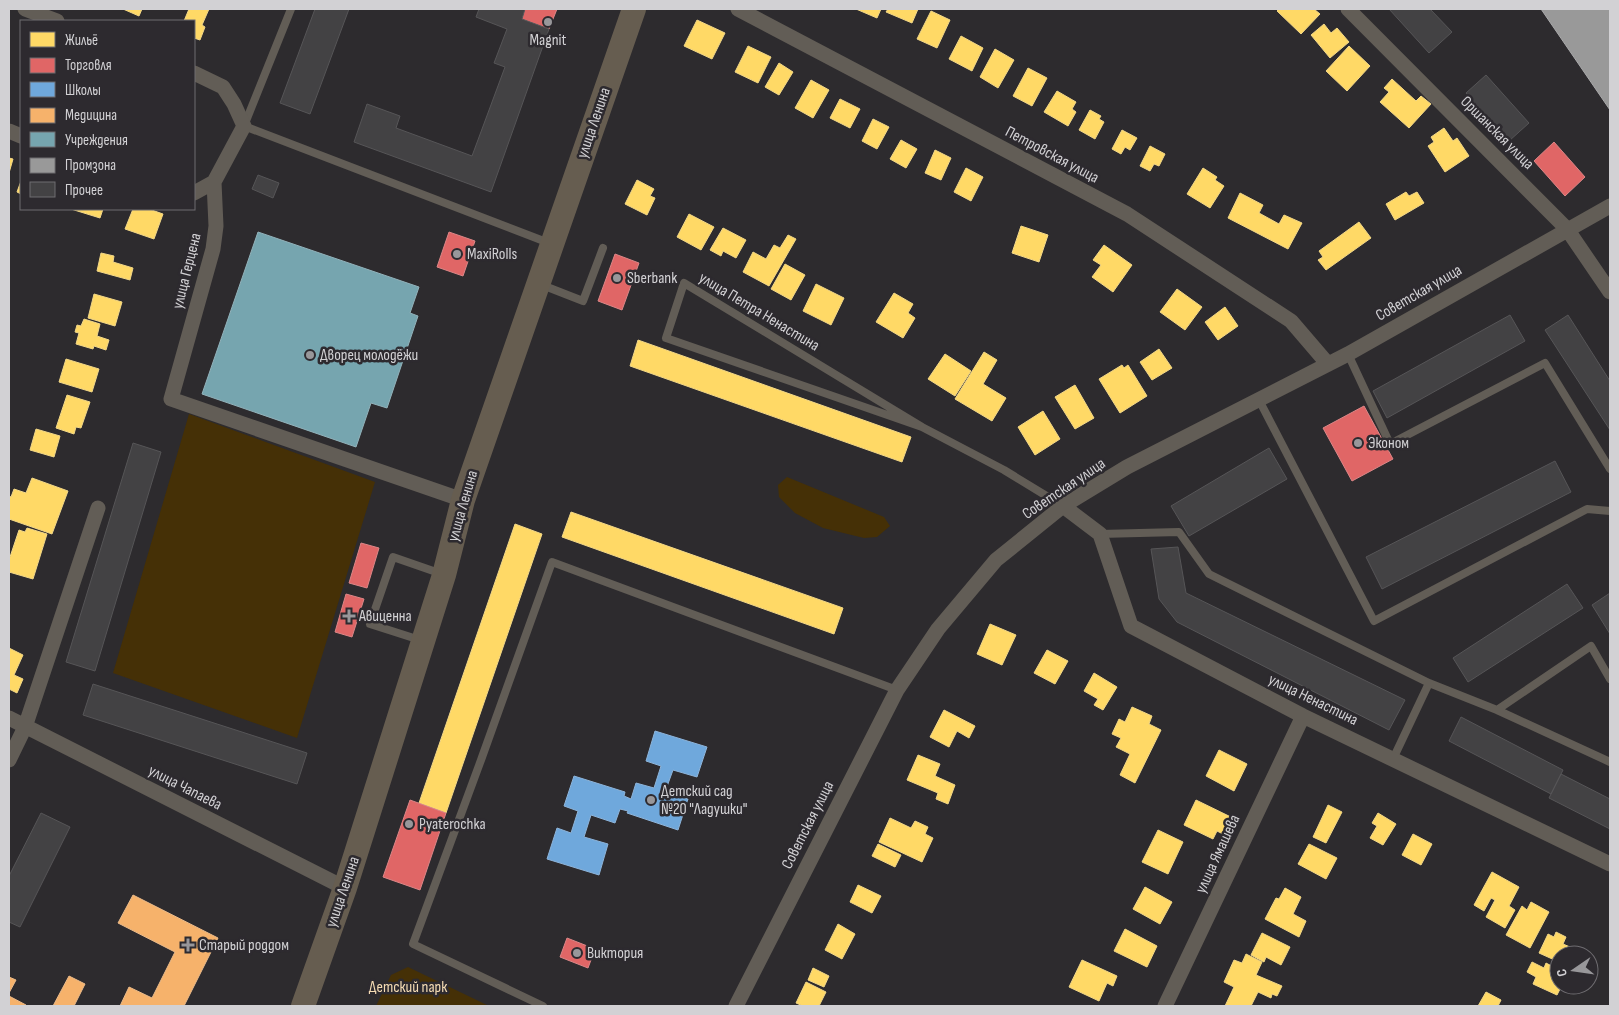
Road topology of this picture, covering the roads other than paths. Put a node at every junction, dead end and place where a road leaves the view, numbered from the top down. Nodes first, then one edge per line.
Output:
1 (25, 9) edge
2 (291, 9) edge
3 (634, 9) edge
4 (738, 9) edge
5 (1348, 9) edge
6 (1360, 16) edge
7 (54, 20) edge
8 (195, 74) edge
9 (244, 126) junction
10 (214, 182) junction
11 (195, 192) edge
12 (1610, 206) edge
13 (1567, 229) junction
14 (551, 244) junction
15 (603, 248) dead end
16 (538, 283) junction
17 (1610, 292) edge
18 (1348, 354) junction
19 (1327, 363) junction
20 (1258, 400) junction
21 (922, 427) junction
22 (1610, 470) edge
23 (463, 500) junction
24 (1063, 506) junction
25 (98, 508) dead end
26 (1610, 511) edge
27 (1100, 534) junction
28 (444, 575) junction
29 (423, 642) junction
30 (1610, 679) edge
31 (1429, 682) junction
32 (896, 690) junction
33 (1497, 710) junction
34 (1303, 716) junction
35 (9, 718) edge
36 (25, 727) junction
37 (1394, 759) junction
38 (9, 760) edge
39 (1610, 762) edge
40 (1610, 864) edge
41 (345, 888) junction
42 (303, 1006) edge
43 (543, 1006) edge
44 (736, 1006) edge
45 (1165, 1006) edge

1 - 7 street
2 - 9 lane
3 - 14 main road, улица Ленина
4 - 19 street, Петровская улица
5 - 6 street, Оршанская улица
6 - 13 street, Оршанская улица
8 - 9 street
9 - 10 street
9 - 14 lane
10 - 11 street
10 - 23 street, улица Герцена
12 - 13 street, Советская улица
13 - 17 street, Оршанская улица
13 - 18 street, Советская улица
14 - 16 main road, улица Ленина
15 - 16 lane
16 - 23 main road, улица Ленина
18 - 19 street, Советская улица
18 - 22 lane
19 - 20 street, Советская улица
20 - 24 street, Советская улица
20 - 26 lane
21 - 21 lane, улица Петра Ненастина
21 - 24 lane, улица Петра Ненастина
23 - 28 main road, улица Ленина
24 - 27 street
24 - 32 street, Советская улица
25 - 36 street
27 - 31 lane
27 - 34 street, улица Ненастина
28 - 29 main road, улица Ленина
28 - 29 lane
29 - 41 main road, улица Ленина
30 - 33 lane
31 - 33 lane
31 - 37 lane
32 - 43 lane
32 - 44 street, Советская улица
33 - 39 lane
34 - 37 street, улица Ненастина
34 - 45 street, улица Ямашева
35 - 36 street, улица Чапаева
36 - 38 street
36 - 41 street, улица Чапаева
37 - 40 street, улица Ненастина
41 - 42 main road, улица Ленина

